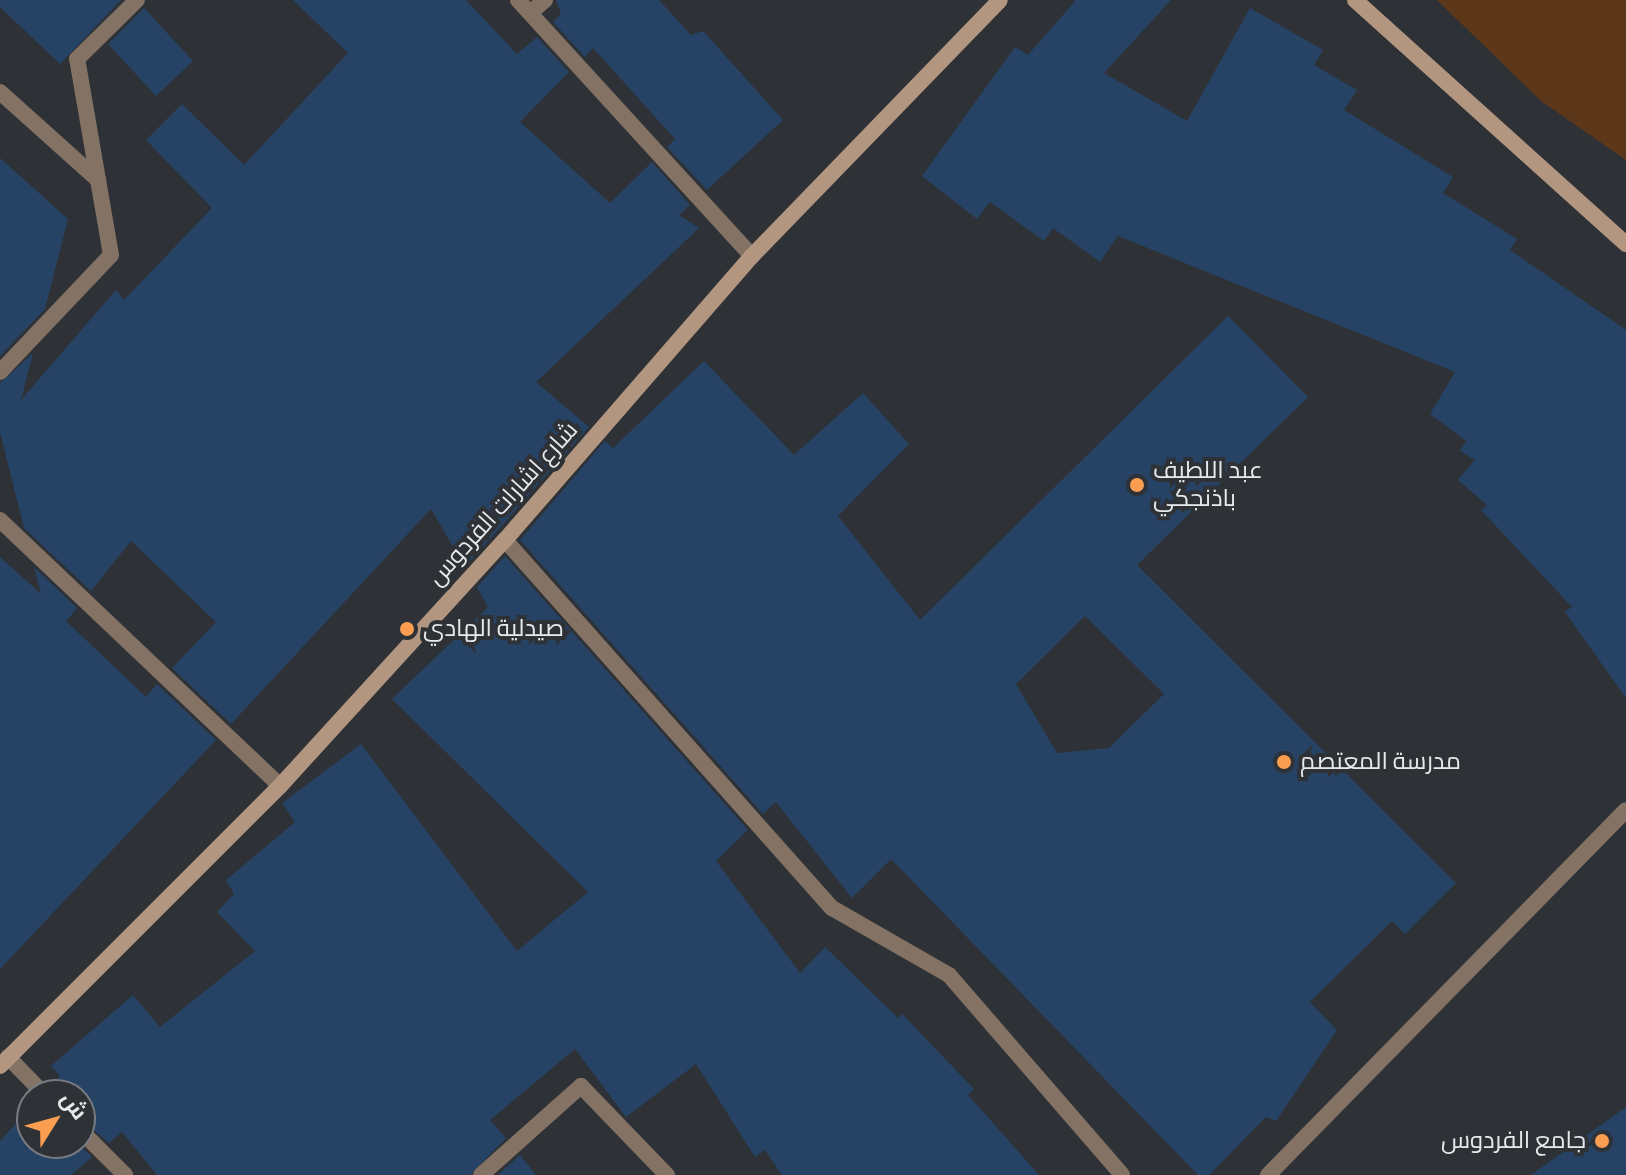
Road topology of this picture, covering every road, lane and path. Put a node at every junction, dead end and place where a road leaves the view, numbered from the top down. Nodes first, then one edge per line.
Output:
1 (137, 0) edge
2 (518, 0) edge
3 (545, 0) edge
4 (1000, 0) edge
5 (1355, 0) edge
6 (530, 13) junction
7 (0, 92) edge
8 (98, 180) junction
9 (1626, 244) edge
10 (752, 256) junction
11 (0, 372) edge
12 (0, 520) edge
13 (505, 540) junction
14 (280, 786) junction
15 (1626, 810) edge
16 (4, 1062) edge
17 (25, 1079) edge
18 (96, 1146) edge
19 (125, 1175) edge
20 (481, 1175) edge
21 (667, 1175) edge
22 (1122, 1175) edge
23 (1268, 1175) edge

1 - 8 street
2 - 6 street
3 - 6 street
4 - 10 street, شارع اشارات الفردوس
5 - 9 street
6 - 10 street
7 - 8 street
8 - 11 street
10 - 13 street, شارع اشارات الفردوس
12 - 14 street
13 - 14 street, شارع اشارات الفردوس
13 - 22 street
14 - 16 street, شارع اشارات الفردوس
15 - 23 street
16 - 17 street
18 - 19 street
20 - 21 street

